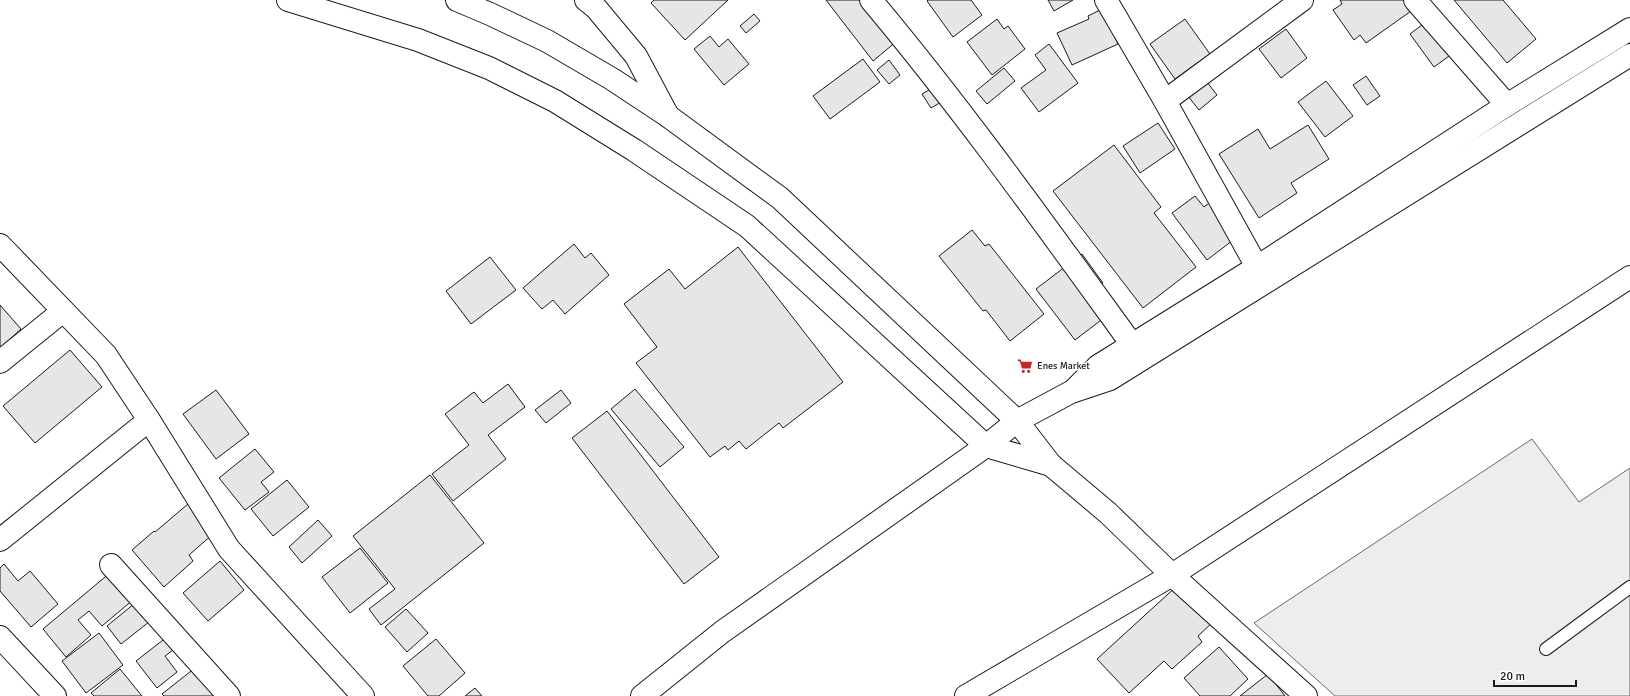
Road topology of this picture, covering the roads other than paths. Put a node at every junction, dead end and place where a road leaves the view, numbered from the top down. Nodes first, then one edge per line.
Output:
1 (288, 0) edge
2 (457, 0) edge
3 (871, 0) edge
4 (1106, 0) edge
5 (1302, 0) edge
6 (1415, 0) edge
7 (596, 3) edge
8 (1630, 29) edge
9 (1630, 55) edge
10 (1165, 101) junction
11 (1507, 105) junction
12 (668, 116) junction
13 (0, 245) edge
14 (1257, 267) junction
15 (1630, 277) edge
16 (63, 311) junction
17 (1133, 346) junction
18 (0, 362) edge
19 (1071, 392) junction
20 (149, 420) junction
21 (1017, 421) junction
22 (986, 446) junction
23 (1051, 465) junction
24 (0, 540) edge
25 (111, 565) dead end
26 (1172, 575) junction
27 (1630, 588) edge
28 (0, 637) edge
29 (1546, 648) dead end
30 (55, 696) edge
31 (229, 696) edge
32 (364, 696) edge
33 (642, 696) edge
34 (966, 696) edge
35 (1306, 696) edge

1 - 22 street
2 - 12 street
3 - 17 street
4 - 10 street
5 - 10 street
6 - 11 street
7 - 12 street
8 - 11 street
9 - 19 street
10 - 14 street
11 - 14 street
12 - 21 street
13 - 16 street
14 - 17 street
15 - 26 street
16 - 18 street
16 - 20 street
17 - 19 street
19 - 21 street
20 - 24 street
20 - 32 street
21 - 22 street
21 - 23 street
22 - 23 street
22 - 33 street
23 - 26 street
25 - 31 street
26 - 34 street
26 - 35 street
27 - 29 lane
28 - 30 street

